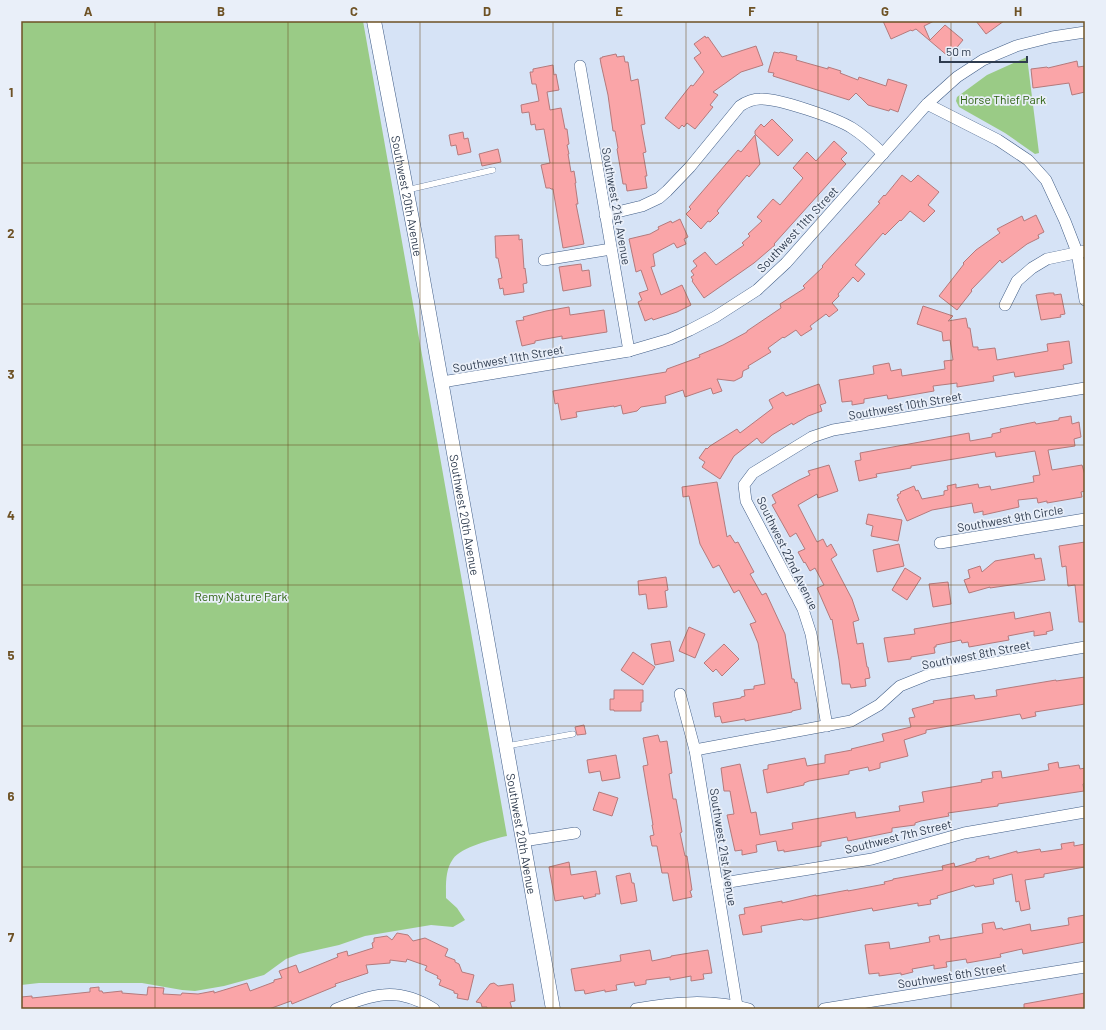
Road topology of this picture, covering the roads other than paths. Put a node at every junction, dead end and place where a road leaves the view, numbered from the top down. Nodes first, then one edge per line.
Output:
1 (374, 21) edge
2 (1085, 32) edge
3 (580, 66) dead end
4 (927, 104) junction
5 (883, 154) junction
6 (493, 170) dead end
7 (406, 190) junction
8 (605, 215) junction
9 (611, 250) junction
10 (1081, 251) edge
11 (544, 260) dead end
12 (1085, 300) edge
13 (1005, 305) dead end
14 (629, 351) junction
15 (442, 382) junction
16 (1085, 388) edge
17 (744, 485) joint
18 (1085, 519) edge
19 (940, 544) dead end
20 (1085, 647) edge
21 (680, 694) dead end
22 (827, 726) junction
23 (573, 734) dead end
24 (506, 746) junction
25 (695, 750) junction
26 (1085, 812) edge
27 (575, 833) dead end
28 (523, 841) junction
29 (717, 884) junction
30 (1085, 967) edge
31 (884, 1004) edge
32 (736, 1006) junction
33 (336, 1009) edge
34 (434, 1009) edge
35 (553, 1009) edge
36 (636, 1009) edge
37 (748, 1009) edge
38 (824, 1009) edge

1 - 7 street, Southwest 20th Avenue
2 - 4 street, Southwest 11th Street
3 - 8 street, Southwest 21st Avenue
4 - 5 street, Southwest 11th Street
4 - 10 street
5 - 8 street
5 - 14 street, Southwest 11th Street
6 - 7 lane
7 - 15 street, Southwest 20th Avenue
8 - 9 street, Southwest 21st Avenue
9 - 11 street
9 - 14 street, Southwest 21st Avenue
10 - 12 street
10 - 13 street
14 - 15 street, Southwest 11th Street
15 - 24 street, Southwest 20th Avenue
16 - 17 street, Southwest 10th Street
17 - 22 street, Southwest 22nd Avenue
18 - 19 street, Southwest 9th Circle
20 - 22 street, Southwest 8th Street
21 - 25 street, Southwest 21st Avenue
22 - 25 street, Southwest 8th Street
23 - 24 lane
24 - 28 street, Southwest 20th Avenue
25 - 29 street, Southwest 21st Avenue
26 - 29 street, Southwest 7th Street
27 - 28 street
28 - 35 street, Southwest 20th Avenue
29 - 32 street, Southwest 21st Avenue
30 - 31 street, Southwest 6th Street
31 - 38 street, Southwest 6th Street
32 - 36 street
32 - 37 street
33 - 34 street

